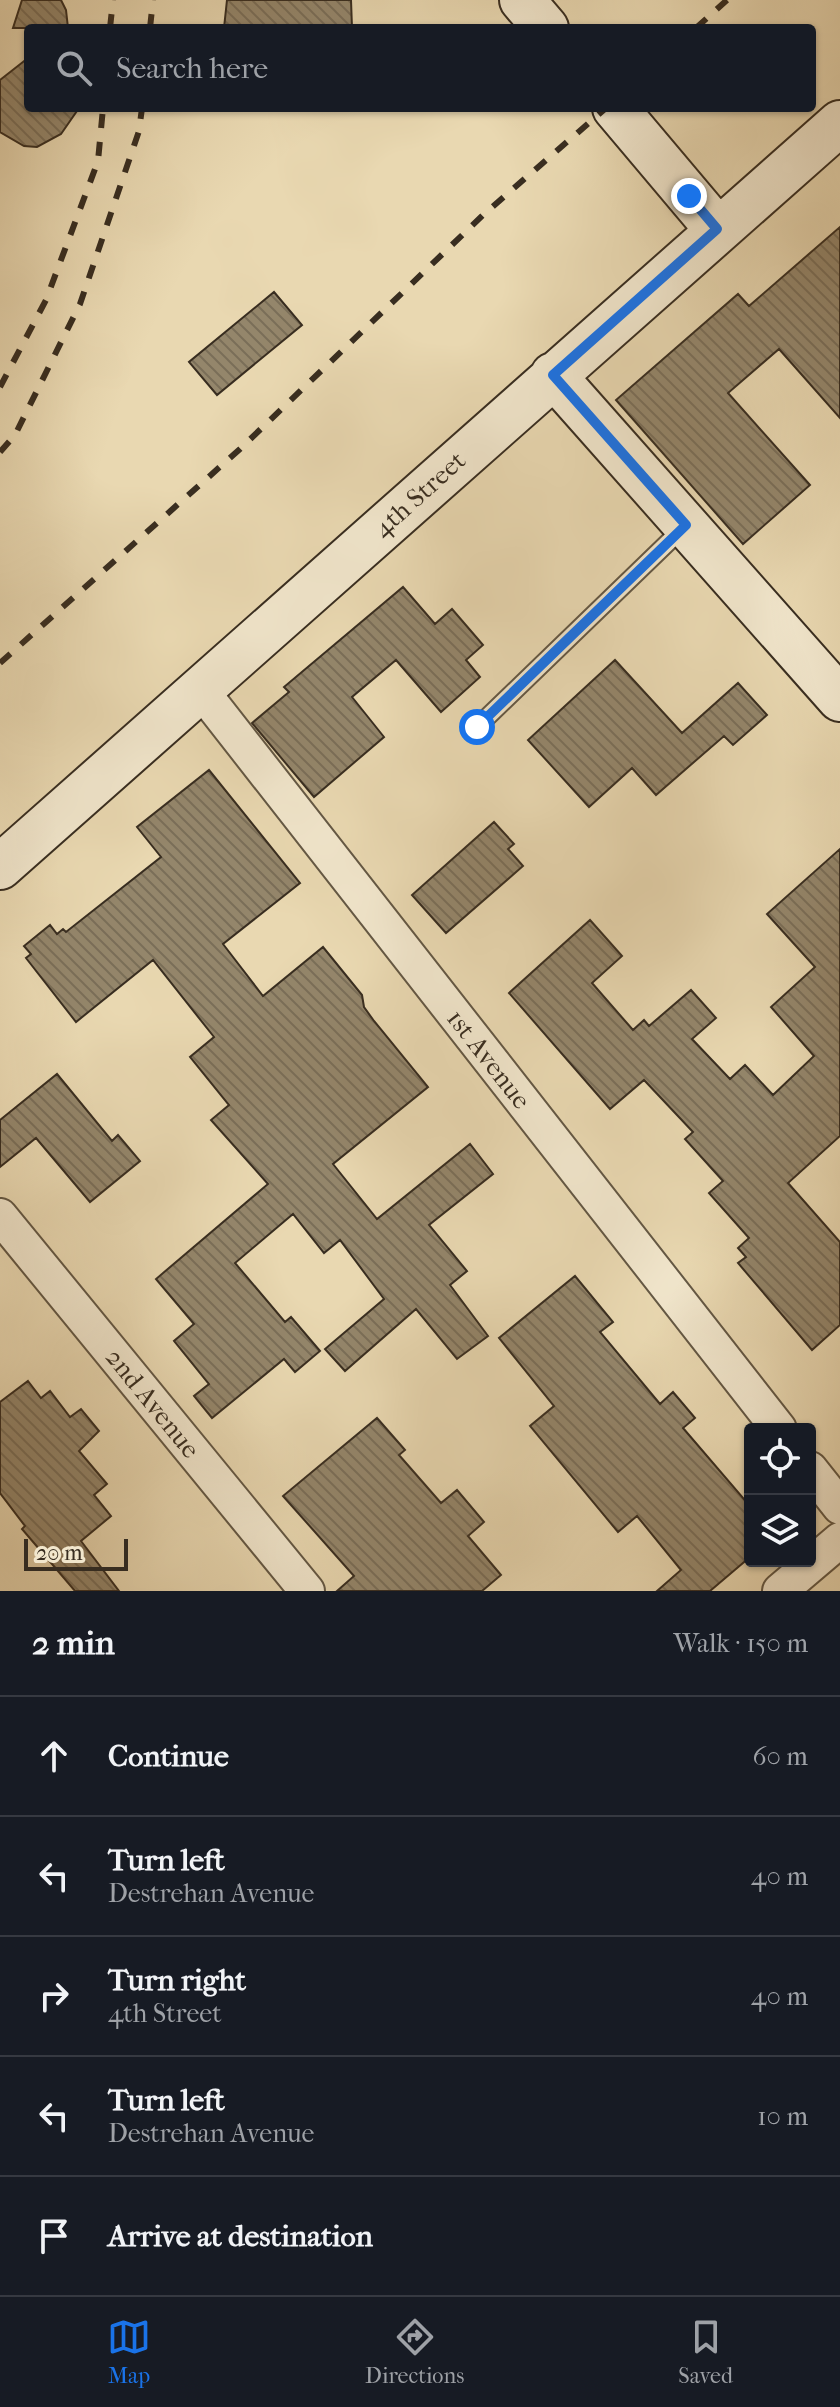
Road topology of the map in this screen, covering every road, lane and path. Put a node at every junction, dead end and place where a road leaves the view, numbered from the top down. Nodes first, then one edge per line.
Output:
1 (522, 0) edge
2 (543, 24) edge
3 (618, 112) edge
4 (840, 123) edge
5 (717, 229) junction
6 (553, 375) junction
7 (686, 525) junction
8 (200, 689) junction
9 (840, 699) edge
10 (477, 727) dead end
11 (0, 867) edge
12 (0, 1216) edge
13 (774, 1423) edge
14 (816, 1477) edge
15 (840, 1507) edge
16 (840, 1540) edge
17 (307, 1591) edge
18 (780, 1591) edge

1 - 2 main road
3 - 5 main road
4 - 5 main road, 4th Street
5 - 6 main road, 4th Street
6 - 7 main road
6 - 8 main road, 4th Street
7 - 9 main road
7 - 10 lane
8 - 11 main road, 4th Street
8 - 13 street, 1st Avenue
12 - 17 street, 2nd Avenue
14 - 15 street
16 - 18 street

